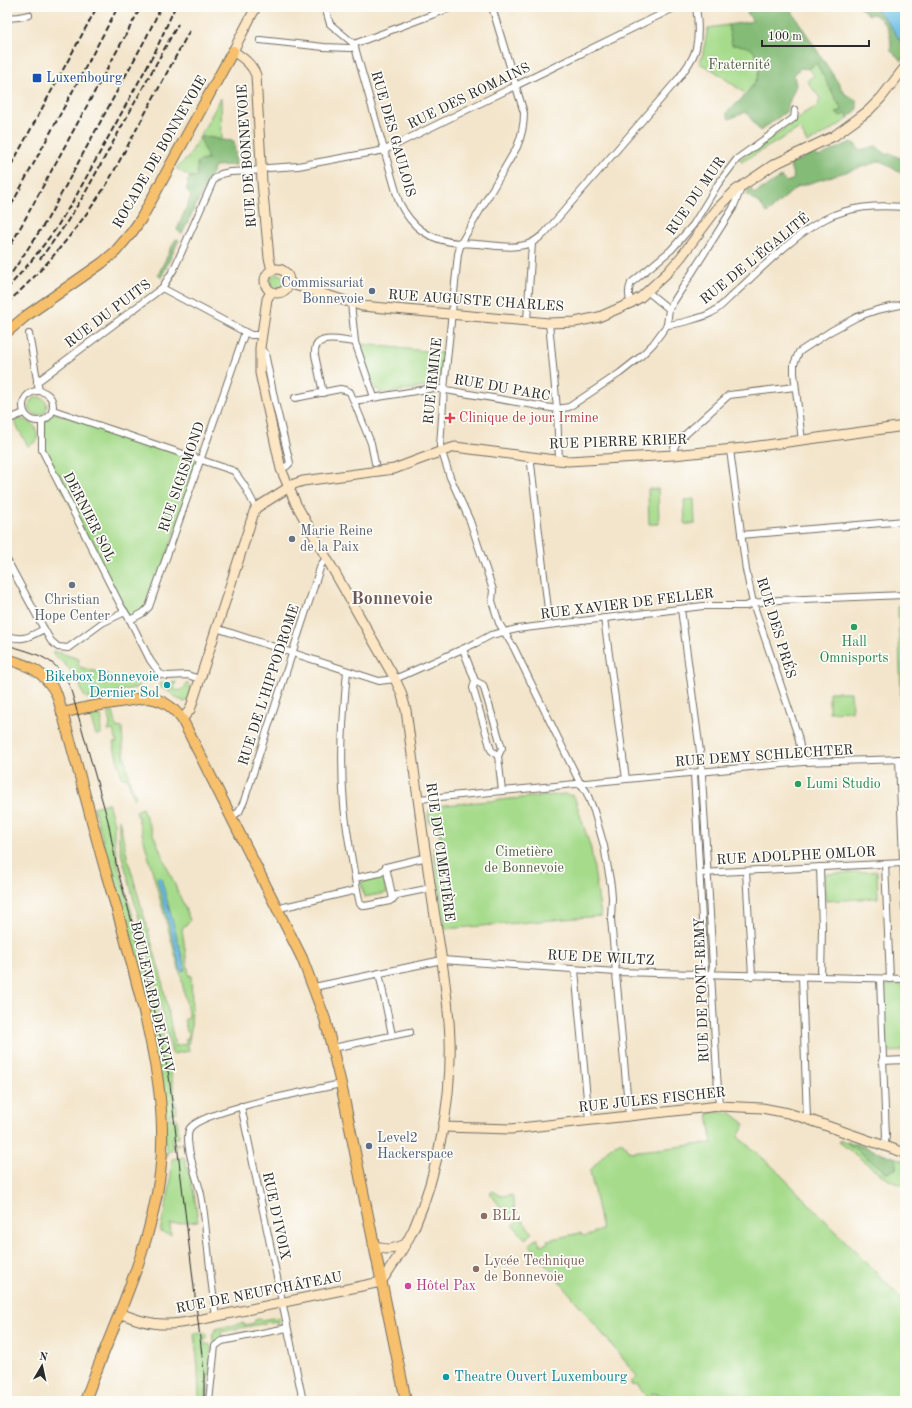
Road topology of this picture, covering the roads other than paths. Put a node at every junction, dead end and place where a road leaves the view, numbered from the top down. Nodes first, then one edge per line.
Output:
1 (256, 7) edge
2 (325, 7) edge
3 (453, 7) edge
4 (492, 7) edge
5 (676, 7) edge
6 (696, 7) edge
7 (29, 14) dead end
8 (7, 18) edge
9 (260, 40) dead end
10 (354, 45) junction
11 (233, 51) junction
12 (905, 67) edge
13 (516, 86) junction
14 (795, 110) dead end
15 (385, 150) junction
16 (261, 169) junction
17 (743, 185) junction
18 (905, 207) edge
19 (461, 243) junction
20 (532, 243) junction
21 (272, 270) junction
22 (288, 283) junction
23 (162, 288) junction
24 (271, 292) junction
25 (648, 292) junction
26 (352, 303) junction
27 (631, 303) junction
28 (905, 304) edge
29 (669, 309) junction
30 (452, 314) junction
31 (527, 321) junction
32 (549, 323) junction
33 (667, 326) junction
34 (7, 332) edge
35 (245, 332) junction
36 (29, 334) dead end
37 (262, 335) junction
38 (354, 342) junction
39 (37, 382) junction
40 (795, 387) junction
41 (444, 389) junction
42 (39, 391) junction
43 (322, 393) junction
44 (374, 397) junction
45 (296, 398) dead end
46 (354, 401) junction
47 (53, 410) junction
48 (557, 410) junction
49 (24, 413) junction
50 (7, 420) edge
51 (42, 421) junction
52 (905, 426) edge
53 (802, 441) junction
54 (730, 450) junction
55 (442, 451) junction
56 (673, 455) junction
57 (532, 458) junction
58 (200, 460) junction
59 (559, 461) junction
60 (375, 463) dead end
61 (289, 487) junction
62 (256, 508) junction
63 (905, 521) edge
64 (741, 535) junction
65 (327, 557) junction
66 (7, 560) edge
67 (905, 595) edge
68 (753, 603) junction
69 (681, 609) junction
70 (125, 612) junction
71 (549, 618) dead end
72 (604, 618) junction
73 (130, 620) junction
74 (216, 628) junction
75 (44, 629) junction
76 (505, 631) junction
77 (7, 636) edge
78 (463, 649) junction
79 (292, 653) junction
80 (7, 660) edge
81 (347, 671) junction
82 (200, 679) junction
83 (395, 679) junction
84 (475, 681) junction
85 (62, 714) junction
86 (182, 719) junction
87 (498, 756) junction
88 (902, 759) edge
89 (803, 762) junction
90 (694, 773) junction
91 (702, 773) junction
92 (626, 779) junction
93 (580, 784) junction
94 (502, 791) junction
95 (419, 799) junction
96 (231, 818) junction
97 (427, 857) junction
98 (903, 863) junction
99 (885, 864) junction
100 (386, 867) junction
101 (820, 867) junction
102 (746, 871) junction
103 (708, 873) junction
104 (700, 874) junction
105 (355, 878) junction
106 (431, 888) junction
107 (357, 890) junction
108 (393, 899) junction
109 (905, 909) edge
110 (278, 910) junction
111 (442, 960) junction
112 (575, 970) junction
113 (616, 972) junction
114 (379, 973) junction
115 (708, 975) junction
116 (752, 976) junction
117 (802, 977) junction
118 (821, 978) junction
119 (880, 979) junction
120 (890, 979) junction
121 (905, 979) edge
122 (314, 986) junction
123 (410, 1032) dead end
124 (392, 1035) junction
125 (333, 1048) junction
126 (905, 1060) edge
127 (882, 1061) junction
128 (341, 1084) junction
129 (241, 1106) junction
130 (719, 1106) junction
131 (629, 1116) junction
132 (807, 1119) junction
133 (589, 1120) junction
134 (443, 1127) junction
135 (884, 1146) junction
136 (905, 1154) edge
137 (373, 1244) junction
138 (406, 1244) junction
139 (381, 1282) junction
140 (282, 1303) junction
141 (119, 1314) junction
142 (216, 1316) junction
143 (287, 1328) junction
144 (86, 1401) edge
145 (209, 1401) edge
146 (303, 1401) edge
147 (406, 1401) edge

1 - 11 main road
2 - 10 street
3 - 10 street
4 - 13 street, RUE IRMINE
5 - 13 street, RUE DES ROMAINS
6 - 20 street
7 - 8 street
9 - 10 street
10 - 15 street, RUE DES GAULOIS
11 - 16 main road, RUE DE BONNEVOIE
11 - 34 main road, ROCADE DE BONNEVOIE
12 - 17 main road, RUE AUGUSTE CHARLES
13 - 15 street, RUE DES ROMAINS
13 - 19 street, RUE IRMINE
14 - 27 street, RUE DU MUR
15 - 16 street, RUE DES ROMAINS
15 - 19 street, RUE DES GAULOIS
16 - 21 main road, RUE DE BONNEVOIE
16 - 23 street, RUE DES ROMAINS
17 - 25 main road, RUE AUGUSTE CHARLES
17 - 29 street
18 - 33 street, RUE DE L'ÉGALITÉ
19 - 20 street, RUE DES GAULOIS
19 - 30 street, RUE IRMINE
20 - 31 street
21 - 22 main road
21 - 24 main road, RUE DE BONNEVOIE
22 - 24 main road
22 - 26 main road, RUE AUGUSTE CHARLES
23 - 35 street, RUE DU PUITS
23 - 39 street, RUE DU PUITS
24 - 37 main road, RUE DE BONNEVOIE
25 - 27 main road, RUE AUGUSTE CHARLES
25 - 29 street
26 - 30 main road, RUE AUGUSTE CHARLES
26 - 38 street
27 - 32 main road, RUE AUGUSTE CHARLES
28 - 40 street
29 - 33 street
30 - 31 main road, RUE AUGUSTE CHARLES
30 - 41 street, RUE IRMINE
31 - 32 main road, RUE AUGUSTE CHARLES
32 - 48 street
33 - 48 street
35 - 37 street, RUE DU PUITS
35 - 58 street, RUE SIGISMOND
36 - 39 street
37 - 61 main road, RUE DE BONNEVOIE
38 - 43 street
38 - 44 street
39 - 42 street
40 - 53 street
40 - 56 street
41 - 44 street, RUE DU PARC
41 - 48 street, RUE DU PARC
41 - 55 street, RUE IRMINE
42 - 47 street
42 - 49 street
43 - 45 street
43 - 46 street
44 - 46 street, RUE DU PARC
46 - 60 street
47 - 51 street
47 - 58 street
48 - 59 street
49 - 50 street
49 - 51 street
51 - 70 street, DERNIER SOL
52 - 53 main road, RUE PIERRE KRIER
53 - 54 main road, RUE PIERRE KRIER
54 - 56 main road, RUE PIERRE KRIER
54 - 64 street, RUE DES PRÉS
55 - 57 main road, RUE PIERRE KRIER
55 - 61 main road, RUE PIERRE KRIER
55 - 76 street, RUE IRMINE
56 - 59 main road, RUE PIERRE KRIER
57 - 59 main road, RUE PIERRE KRIER
57 - 71 street
58 - 62 street
58 - 73 street, RUE SIGISMOND
61 - 62 main road, RUE PIERRE KRIER
61 - 65 main road, RUE DU CIMETIÈRE
62 - 74 main road
63 - 64 street
64 - 68 street, RUE DES PRÉS
65 - 79 street, RUE DE L'HIPPODROME
65 - 83 main road, RUE DU CIMETIÈRE
66 - 75 street
67 - 68 street, RUE XAVIER DE FELLER
68 - 69 street, RUE XAVIER DE FELLER
68 - 89 street, RUE DES PRÉS
69 - 72 street, RUE XAVIER DE FELLER
69 - 91 street, RUE DE PONT-REMY
70 - 73 street, DERNIER SOL
70 - 75 street
72 - 76 street, RUE XAVIER DE FELLER
72 - 92 street
73 - 82 street, DERNIER SOL
74 - 79 street, RUE XAVIER DE FELLER
74 - 82 main road
75 - 77 street
76 - 78 street, RUE XAVIER DE FELLER
76 - 93 street, RUE IRMINE
78 - 83 street, RUE XAVIER DE FELLER
78 - 84 street
79 - 81 street, RUE XAVIER DE FELLER
79 - 96 street, RUE DE L'HIPPODROME
80 - 85 main road, BOULEVARD DE KYIV
81 - 83 street, RUE XAVIER DE FELLER
81 - 105 street
82 - 86 main road
83 - 95 main road, RUE DU CIMETIÈRE
84 - 87 street
84 - 87 street
85 - 86 main road
85 - 141 main road, BOULEVARD DE KYIV
86 - 96 main road
87 - 94 street
88 - 89 street, RUE DEMY SCHLECHTER
88 - 98 street
89 - 91 street, RUE DEMY SCHLECHTER
90 - 91 street, RUE DEMY SCHLECHTER
90 - 92 street, RUE DEMY SCHLECHTER
90 - 104 street, RUE DE PONT-REMY
91 - 103 street, RUE DE PONT-REMY
92 - 93 street, RUE DEMY SCHLECHTER
93 - 94 street, RUE DEMY SCHLECHTER
93 - 113 street, RUE IRMINE
94 - 95 street, RUE DEMY SCHLECHTER
95 - 97 main road, RUE DU CIMETIÈRE
96 - 110 main road
97 - 100 street
97 - 106 main road, RUE DU CIMETIÈRE
98 - 99 street, RUE ADOLPHE OMLOR
98 - 109 street
99 - 101 street, RUE ADOLPHE OMLOR
99 - 120 street
100 - 105 street
100 - 108 street
101 - 102 street, RUE ADOLPHE OMLOR
101 - 118 street
102 - 103 street, RUE ADOLPHE OMLOR
102 - 116 street
103 - 104 street
103 - 115 street, RUE DE PONT-REMY
104 - 115 street, RUE DE PONT-REMY
105 - 107 street
106 - 108 street
106 - 111 main road, RUE DU CIMETIÈRE
107 - 108 street
107 - 110 street
110 - 122 main road
111 - 112 street, RUE DE WILTZ
111 - 114 street, RUE DE WILTZ
111 - 134 main road, RUE DU CIMETIÈRE
112 - 113 street, RUE DE WILTZ
112 - 133 street
113 - 115 street, RUE DE WILTZ
113 - 131 street, RUE IRMINE
114 - 122 street, RUE DE WILTZ
114 - 124 street
115 - 116 street, RUE DE WILTZ
115 - 130 street, RUE DE PONT-REMY
116 - 117 street, RUE DE WILTZ
117 - 118 street, RUE DE WILTZ
117 - 132 street
118 - 119 street, RUE DE WILTZ
119 - 120 street, RUE DE WILTZ
119 - 127 street
120 - 121 street, RUE DE WILTZ
122 - 125 main road
123 - 124 street
124 - 125 street
125 - 128 main road
126 - 127 street
127 - 135 street
128 - 129 street
128 - 137 main road
129 - 140 street, RUE D'IVOIX
129 - 142 street
130 - 131 main road, RUE JULES FISCHER
130 - 132 main road, RUE JULES FISCHER
131 - 133 main road, RUE JULES FISCHER
132 - 135 main road, RUE JULES FISCHER
133 - 134 main road, RUE JULES FISCHER
134 - 138 main road, RUE DU CIMETIÈRE
135 - 136 main road, RUE JULES FISCHER
137 - 138 main road
137 - 139 main road
138 - 139 main road, RUE DU CIMETIÈRE
139 - 140 main road, RUE DE NEUFCHÂTEAU
139 - 147 main road
140 - 142 main road, RUE DE NEUFCHÂTEAU
140 - 143 street, RUE D'IVOIX
141 - 142 main road, RUE DE NEUFCHÂTEAU
141 - 144 main road, BOULEVARD DE KYIV
143 - 145 street
143 - 146 street, RUE D'IVOIX

